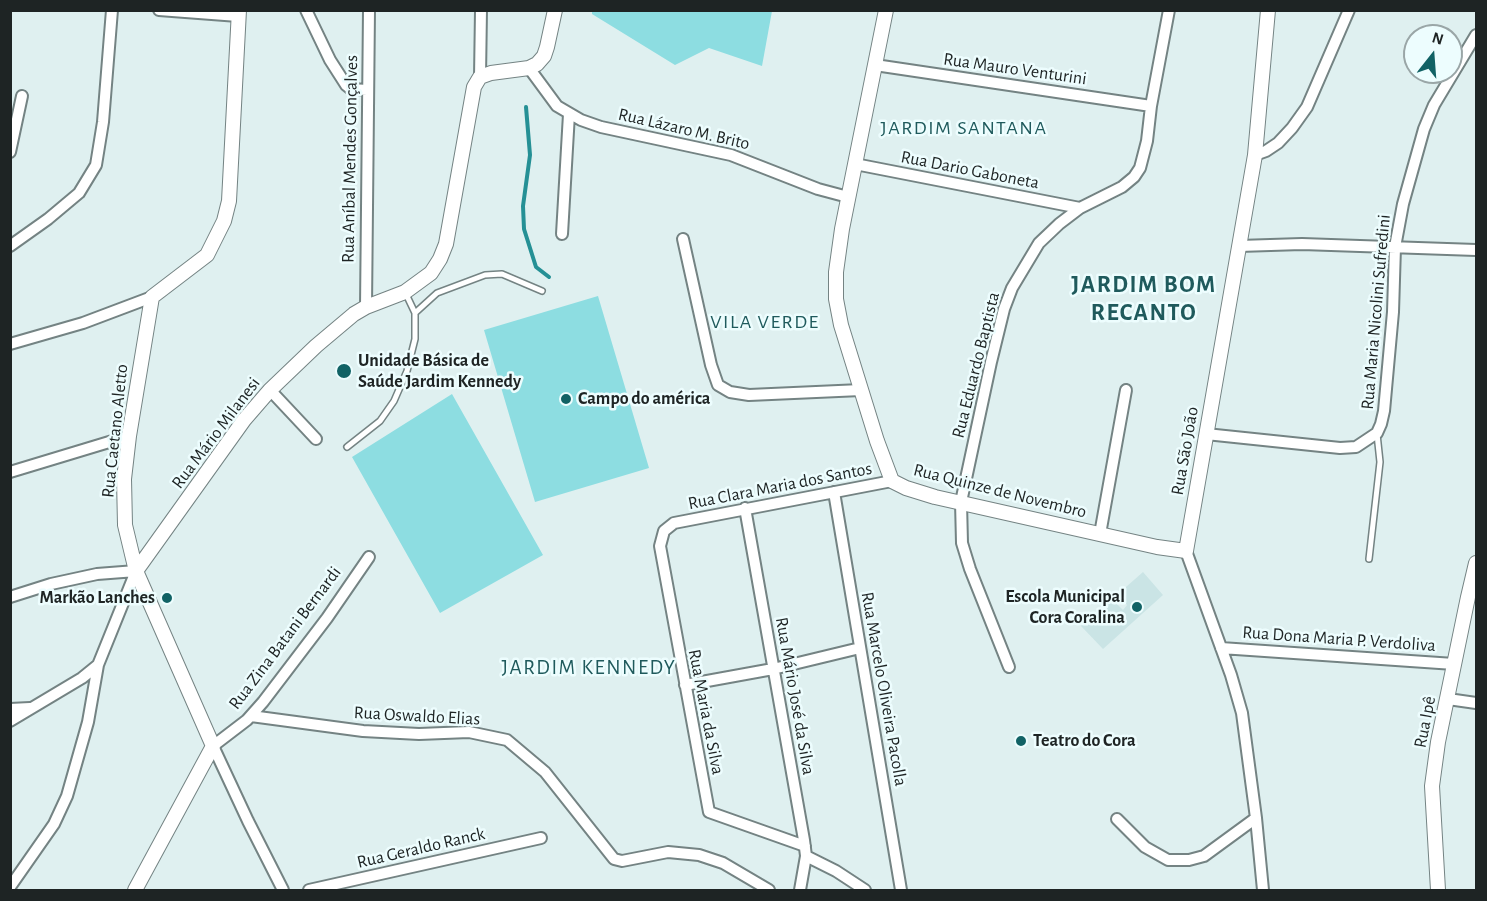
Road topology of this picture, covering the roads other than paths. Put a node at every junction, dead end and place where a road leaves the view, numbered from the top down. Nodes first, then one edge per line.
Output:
1 (112, 10) edge
2 (159, 10) edge
3 (306, 10) edge
4 (369, 10) edge
5 (481, 10) edge
6 (555, 10) edge
7 (886, 10) edge
8 (1169, 10) edge
9 (1268, 10) edge
10 (1349, 10) edge
11 (239, 13) edge
12 (1476, 35) edge
13 (874, 66) junction
14 (529, 68) junction
15 (480, 77) junction
16 (367, 90) junction
17 (22, 96) dead end
18 (1151, 106) junction
19 (569, 114) junction
20 (10, 152) edge
21 (1255, 155) junction
22 (855, 164) junction
23 (848, 197) junction
24 (1080, 208) junction
25 (562, 234) dead end
26 (683, 239) dead end
27 (10, 246) edge
28 (1239, 246) junction
29 (1395, 247) junction
30 (1476, 250) edge
31 (542, 291) dead end
32 (405, 292) junction
33 (152, 297) junction
34 (366, 307) junction
35 (414, 313) junction
36 (10, 344) edge
37 (270, 390) junction
38 (861, 390) junction
39 (1126, 390) dead end
40 (1377, 433) junction
41 (1206, 434) junction
42 (129, 436) junction
43 (315, 438) dead end
44 (347, 447) dead end
45 (10, 472) edge
46 (892, 481) junction
47 (834, 492) junction
48 (962, 502) junction
49 (745, 508) junction
50 (674, 523) joint
51 (1100, 534) junction
52 (1186, 551) junction
53 (369, 557) dead end
54 (1369, 560) dead end
55 (1476, 563) edge
56 (136, 571) junction
57 (10, 597) edge
58 (860, 648) junction
59 (1221, 648) junction
60 (1454, 664) junction
61 (99, 665) junction
62 (1009, 667) dead end
63 (773, 669) junction
64 (685, 685) junction
65 (1448, 699) junction
66 (1476, 703) edge
67 (30, 708) junction
68 (10, 709) edge
69 (251, 716) junction
70 (10, 721) edge
71 (213, 746) junction
72 (1256, 818) junction
73 (1117, 819) dead end
74 (541, 838) dead end
75 (806, 851) junction
76 (10, 887) edge
77 (135, 891) edge
78 (283, 891) edge
79 (309, 891) edge
80 (769, 891) edge
81 (800, 891) edge
82 (865, 891) edge
83 (901, 891) edge
84 (1263, 891) edge
85 (1438, 891) edge

1 - 27 street
2 - 11 street
3 - 16 street
4 - 16 street, Rua Aníbal Mendes Gonçalves
5 - 15 street, Rua Mário Milanesi
6 - 14 street
7 - 13 street, Rua Quinze de Novembro
8 - 18 street, Rua Eduardo Baptista
9 - 21 street, Rua São João
10 - 21 street
11 - 33 street
12 - 29 street, Rua Maria Nicolini Sufredini
13 - 18 street, Rua Mauro Venturini
13 - 22 street, Rua Quinze de Novembro
14 - 15 street
14 - 19 street, Rua Lázaro M. Brito
15 - 32 street, Rua Mário Milanesi
16 - 34 street, Rua Aníbal Mendes Gonçalves
17 - 20 street
18 - 24 street, Rua Eduardo Baptista
19 - 23 street, Rua Lázaro M. Brito
19 - 25 street
21 - 28 street, Rua São João
22 - 23 street, Rua Quinze de Novembro
22 - 24 street, Rua Dario Gaboneta
23 - 38 street, Rua Quinze de Novembro
24 - 48 street, Rua Eduardo Baptista
26 - 38 street
28 - 29 street
28 - 41 street, Rua São João
29 - 30 street
29 - 40 street, Rua Maria Nicolini Sufredini
31 - 35 lane
32 - 34 street, Rua Mário Milanesi
32 - 35 lane
33 - 36 street
33 - 42 street, Rua Caetano Aletto
34 - 37 street, Rua Mário Milanesi
35 - 44 lane
37 - 43 street
37 - 56 street, Rua Mário Milanesi
38 - 46 street, Rua Quinze de Novembro
39 - 51 street
40 - 41 street, Rua Maria Nicolini Sufredini
40 - 54 lane
41 - 52 street, Rua São João
42 - 45 street
42 - 56 street, Rua Caetano Aletto
46 - 47 street, Rua Clara Maria dos Santos
46 - 48 street, Rua Quinze de Novembro
47 - 49 street, Rua Clara Maria dos Santos
47 - 58 street, Rua Marcelo Oliveira Pacolla
48 - 51 street, Rua Quinze de Novembro
48 - 62 street, Rua Eduardo Baptista
49 - 50 street, Rua Clara Maria dos Santos
49 - 63 street, Rua Mário José da Silva
50 - 64 street, Rua Maria da Silva
51 - 52 street, Rua Quinze de Novembro
52 - 59 street, Rua São João
53 - 69 street, Rua Zina Batani Bernardi
55 - 60 street, Rua Ipê
56 - 57 street
56 - 61 street, Rua Mário Milanesi
56 - 71 street, Rua Caetano Aletto
58 - 63 street
58 - 83 street, Rua Marcelo Oliveira Pacolla
59 - 60 street, Rua Dona Maria P. Verdoliva
59 - 72 street, Rua São João
60 - 65 street, Rua Ipê
61 - 67 street
61 - 76 street, Rua Mário Milanesi
63 - 64 street
63 - 75 street, Rua Mário José da Silva
64 - 75 street, Rua Maria da Silva
65 - 66 street
65 - 85 street, Rua Ipê
67 - 68 street
67 - 70 street
69 - 71 street, Rua Zina Batani Bernardi
69 - 80 street, Rua Oswaldo Elias
71 - 77 street, Rua Zina Batani Bernardi
71 - 78 street, Rua Caetano Aletto
72 - 73 street
72 - 84 street, Rua São João
74 - 79 street, Rua Geraldo Ranck
75 - 81 street, Rua Mário José da Silva
75 - 82 street, Rua Maria da Silva

